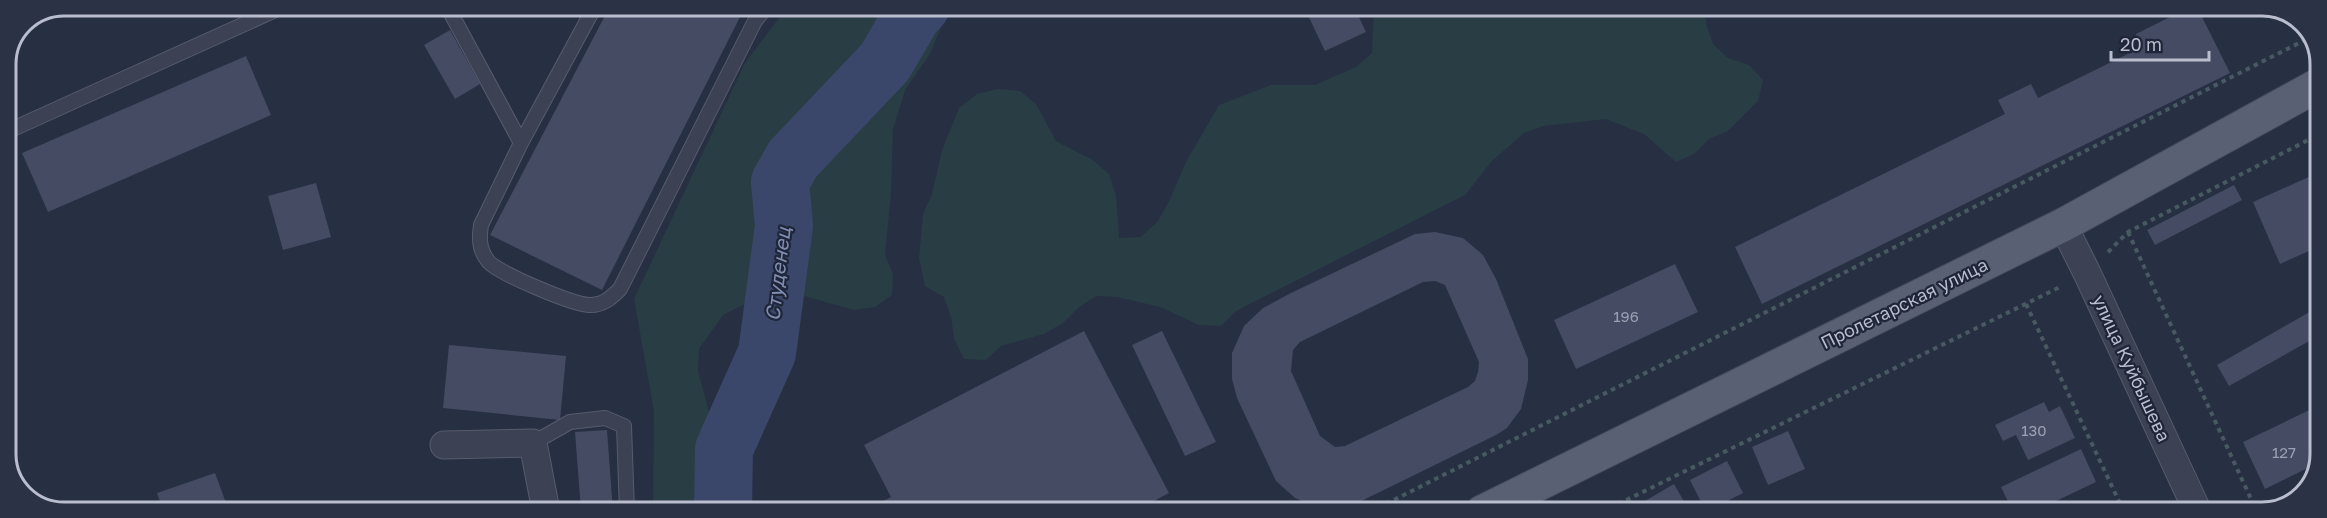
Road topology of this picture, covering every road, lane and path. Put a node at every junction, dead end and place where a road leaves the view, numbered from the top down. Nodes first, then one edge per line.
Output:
1 (262, 16) edge
2 (452, 16) edge
3 (590, 16) edge
4 (759, 16) edge
5 (2304, 41) edge
6 (2310, 89) edge
7 (16, 127) edge
8 (2310, 139) edge
9 (521, 143) junction
10 (2063, 225) junction
11 (533, 443) junction
12 (444, 445) dead end
13 (544, 502) edge
14 (627, 502) edge
15 (1390, 502) edge
16 (1502, 502) edge
17 (1622, 502) edge
18 (2119, 502) edge
19 (2193, 502) edge
20 (2252, 502) edge

1 - 7 lane
2 - 9 lane
3 - 9 lane
4 - 9 lane
5 - 15 path
6 - 10 main road, Пролетарская улица
8 - 20 path
10 - 16 main road, Пролетарская улица
10 - 19 street, улица Куйбышева
11 - 12 street
11 - 13 street
11 - 14 lane
17 - 18 path

